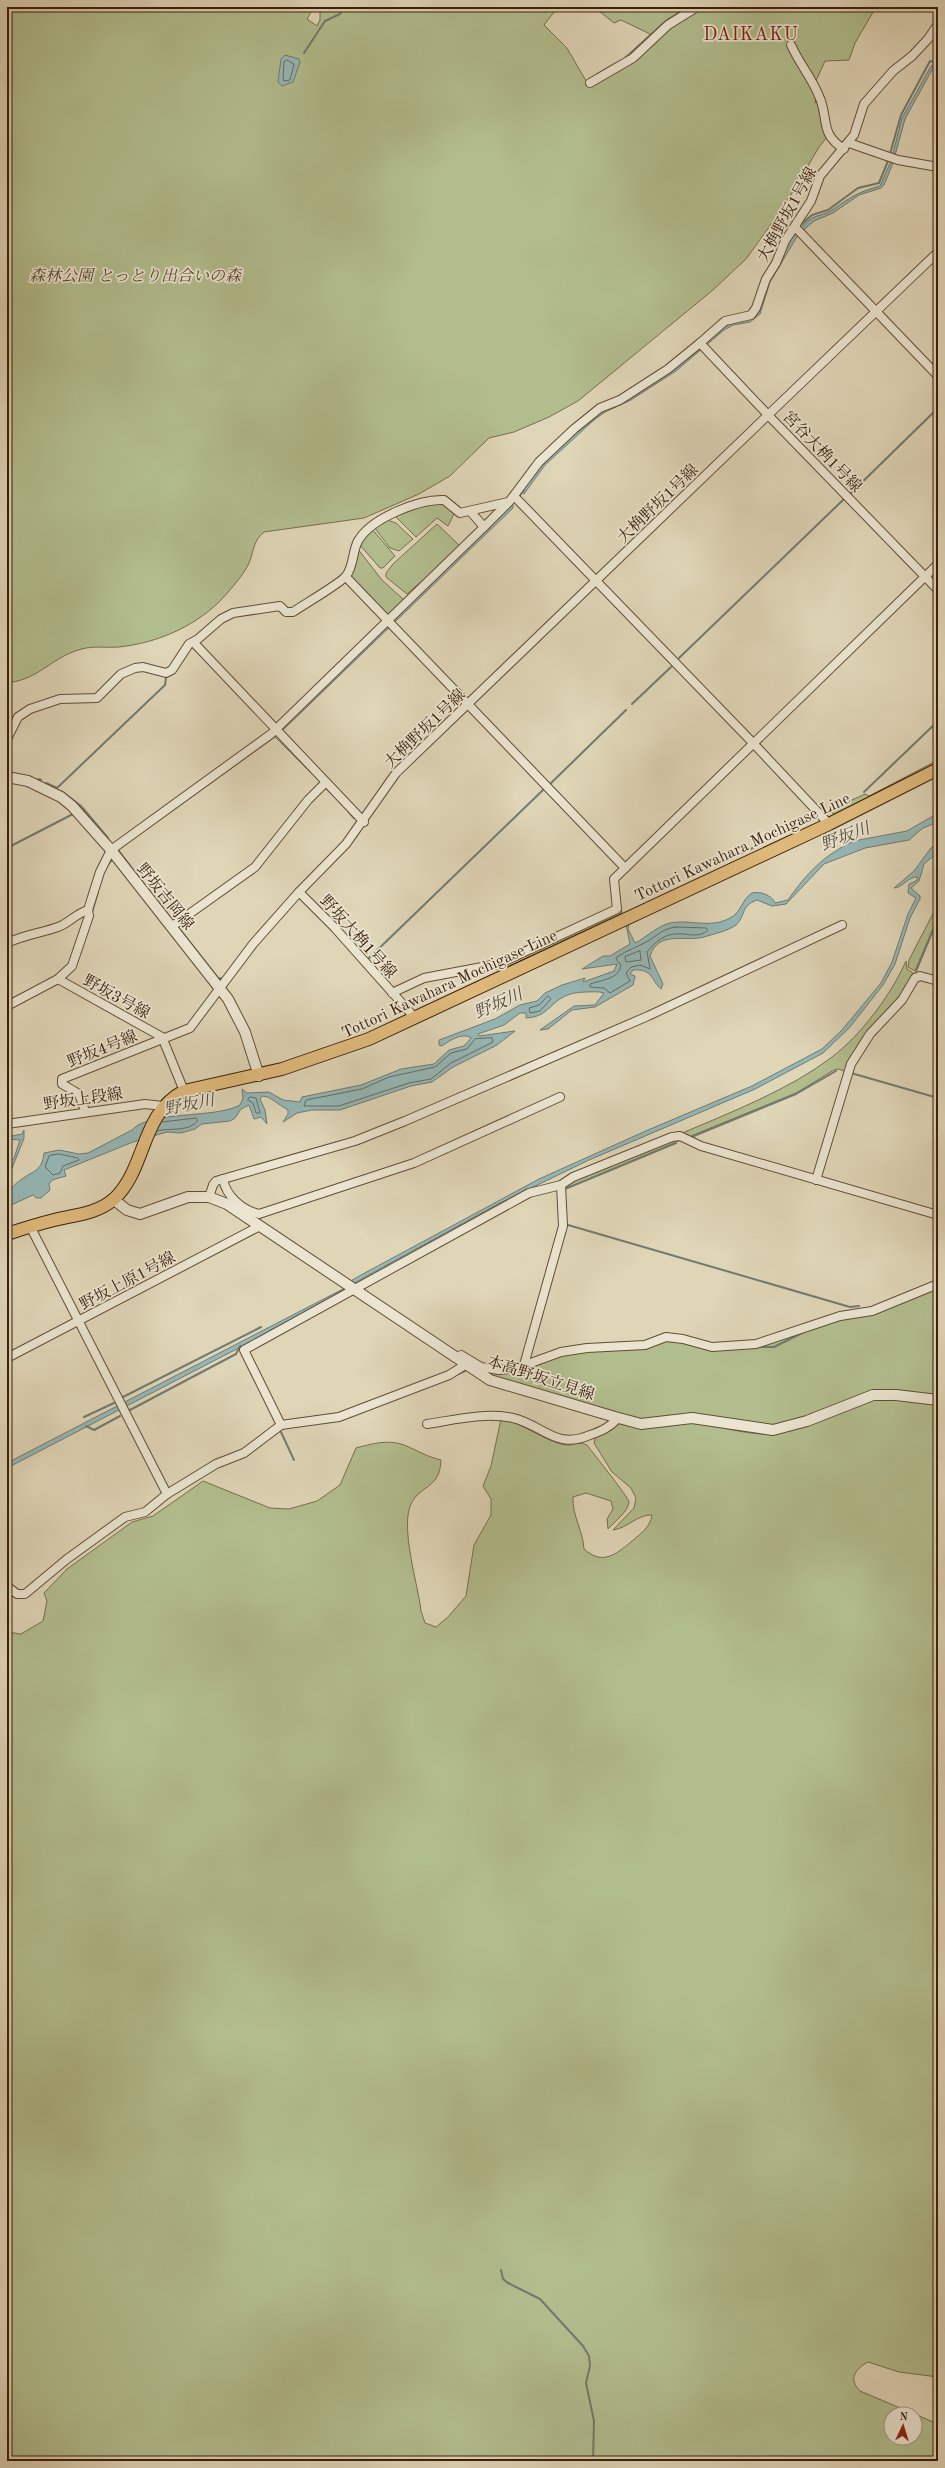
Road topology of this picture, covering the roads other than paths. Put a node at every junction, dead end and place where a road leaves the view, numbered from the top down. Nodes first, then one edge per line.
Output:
1 (697, 7) edge
2 (938, 24) edge
3 (791, 45) dead end
4 (590, 83) dead end
5 (818, 92) junction
6 (815, 103) dead end
7 (846, 146) junction
8 (938, 167) edge
9 (795, 228) junction
10 (938, 252) edge
11 (876, 311) junction
12 (700, 343) junction
13 (938, 376) edge
14 (768, 415) junction
15 (511, 499) junction
16 (470, 511) junction
17 (484, 527) junction
18 (938, 564) edge
19 (346, 577) junction
20 (925, 577) junction
21 (596, 581) junction
22 (938, 590) edge
23 (388, 621) junction
24 (196, 645) dead end
25 (468, 705) junction
26 (276, 728) junction
27 (7, 739) edge
28 (753, 743) junction
29 (938, 769) edge
30 (7, 777) edge
31 (326, 783) junction
32 (364, 822) junction
33 (828, 824) junction
34 (111, 850) junction
35 (625, 868) junction
36 (298, 892) junction
37 (88, 910) junction
38 (842, 925) dead end
39 (172, 927) junction
40 (7, 943) edge
41 (58, 979) junction
42 (938, 981) edge
43 (221, 989) junction
44 (392, 993) junction
45 (7, 1006) edge
46 (415, 1018) junction
47 (163, 1039) junction
48 (259, 1076) junction
49 (184, 1091) junction
50 (560, 1097) dead end
51 (162, 1107) junction
52 (85, 1111) junction
53 (7, 1124) edge
54 (223, 1179) junction
55 (816, 1180) junction
56 (561, 1184) junction
57 (117, 1195) junction
58 (208, 1197) junction
59 (938, 1216) edge
60 (30, 1226) junction
61 (260, 1226) junction
62 (7, 1234) edge
63 (938, 1284) edge
64 (355, 1290) junction
65 (77, 1322) junction
66 (435, 1344) junction
67 (7, 1358) edge
68 (465, 1365) junction
69 (524, 1365) junction
70 (938, 1400) edge
71 (618, 1418) junction
72 (427, 1424) dead end
73 (281, 1425) junction
74 (166, 1494) junction
75 (7, 1586) edge

1 - 4 street
2 - 7 street, 大桷野坂1号線
3 - 5 street
5 - 6 street
5 - 7 street
7 - 8 street
7 - 9 street, 大桷野坂1号線
9 - 11 street
9 - 12 street, 大桷野坂1号線
10 - 11 street, 宮谷大桷1号線
11 - 13 street
11 - 14 street, 宮谷大桷1号線
12 - 14 street
12 - 15 street
14 - 20 street, 宮谷大桷1号線
14 - 21 street, 大桷野坂1号線
15 - 16 street
15 - 17 street
15 - 21 street
16 - 17 street
16 - 19 street
17 - 23 street
18 - 20 street
19 - 23 street
19 - 27 street
20 - 22 street, 宮谷大桷1号線
20 - 28 street
21 - 25 street, 大桷野坂1号線
21 - 28 street
23 - 25 street
23 - 26 street
24 - 26 street
25 - 32 street, 大桷野坂1号線
25 - 35 street
26 - 31 street
26 - 34 street
28 - 33 street
28 - 35 street
29 - 33 main road, Tottori Kawahara Mochigase Line
30 - 34 street, 野坂吉岡線
31 - 32 street
31 - 39 street
32 - 36 street, 大桷野坂1号線
33 - 46 main road, Tottori Kawahara Mochigase Line
34 - 37 street
34 - 39 street, 野坂吉岡線
35 - 44 street
36 - 43 street, 大桷野坂1号線
36 - 44 street, 野坂大桷1号線
37 - 40 street
37 - 41 street
38 - 54 street
39 - 43 street, 野坂吉岡線
41 - 45 street, 野坂3号線
41 - 47 street, 野坂3号線
42 - 55 street
43 - 47 street, 野坂4号線
43 - 48 street, 野坂吉岡線
44 - 46 street, 野坂大桷1号線
46 - 48 main road, Tottori Kawahara Mochigase Line
47 - 49 street
47 - 52 street, 野坂4号線
48 - 49 main road, Tottori Kawahara Mochigase Line
49 - 51 main road, Tottori Kawahara Mochigase Line
50 - 54 street
51 - 52 street, 野坂上段線
51 - 57 main road, Tottori Kawahara Mochigase Line
52 - 53 street, 野坂上段線
54 - 58 street
55 - 56 street
55 - 59 street
56 - 64 street
56 - 69 street
57 - 58 street, 本高野坂立見線
57 - 60 main road
58 - 61 street, 本高野坂立見線
60 - 62 main road
60 - 65 street
61 - 64 street, 本高野坂立見線
61 - 65 street, 野坂上原1号線
63 - 69 street
64 - 66 street, 本高野坂立見線
64 - 73 street
65 - 67 street, 野坂上原1号線
65 - 74 street
66 - 68 street, 本高野坂立見線
66 - 69 street
68 - 71 street, 本高野坂立見線
68 - 73 street
70 - 71 street, 本高野坂立見線
71 - 72 street
73 - 74 street
74 - 75 street

